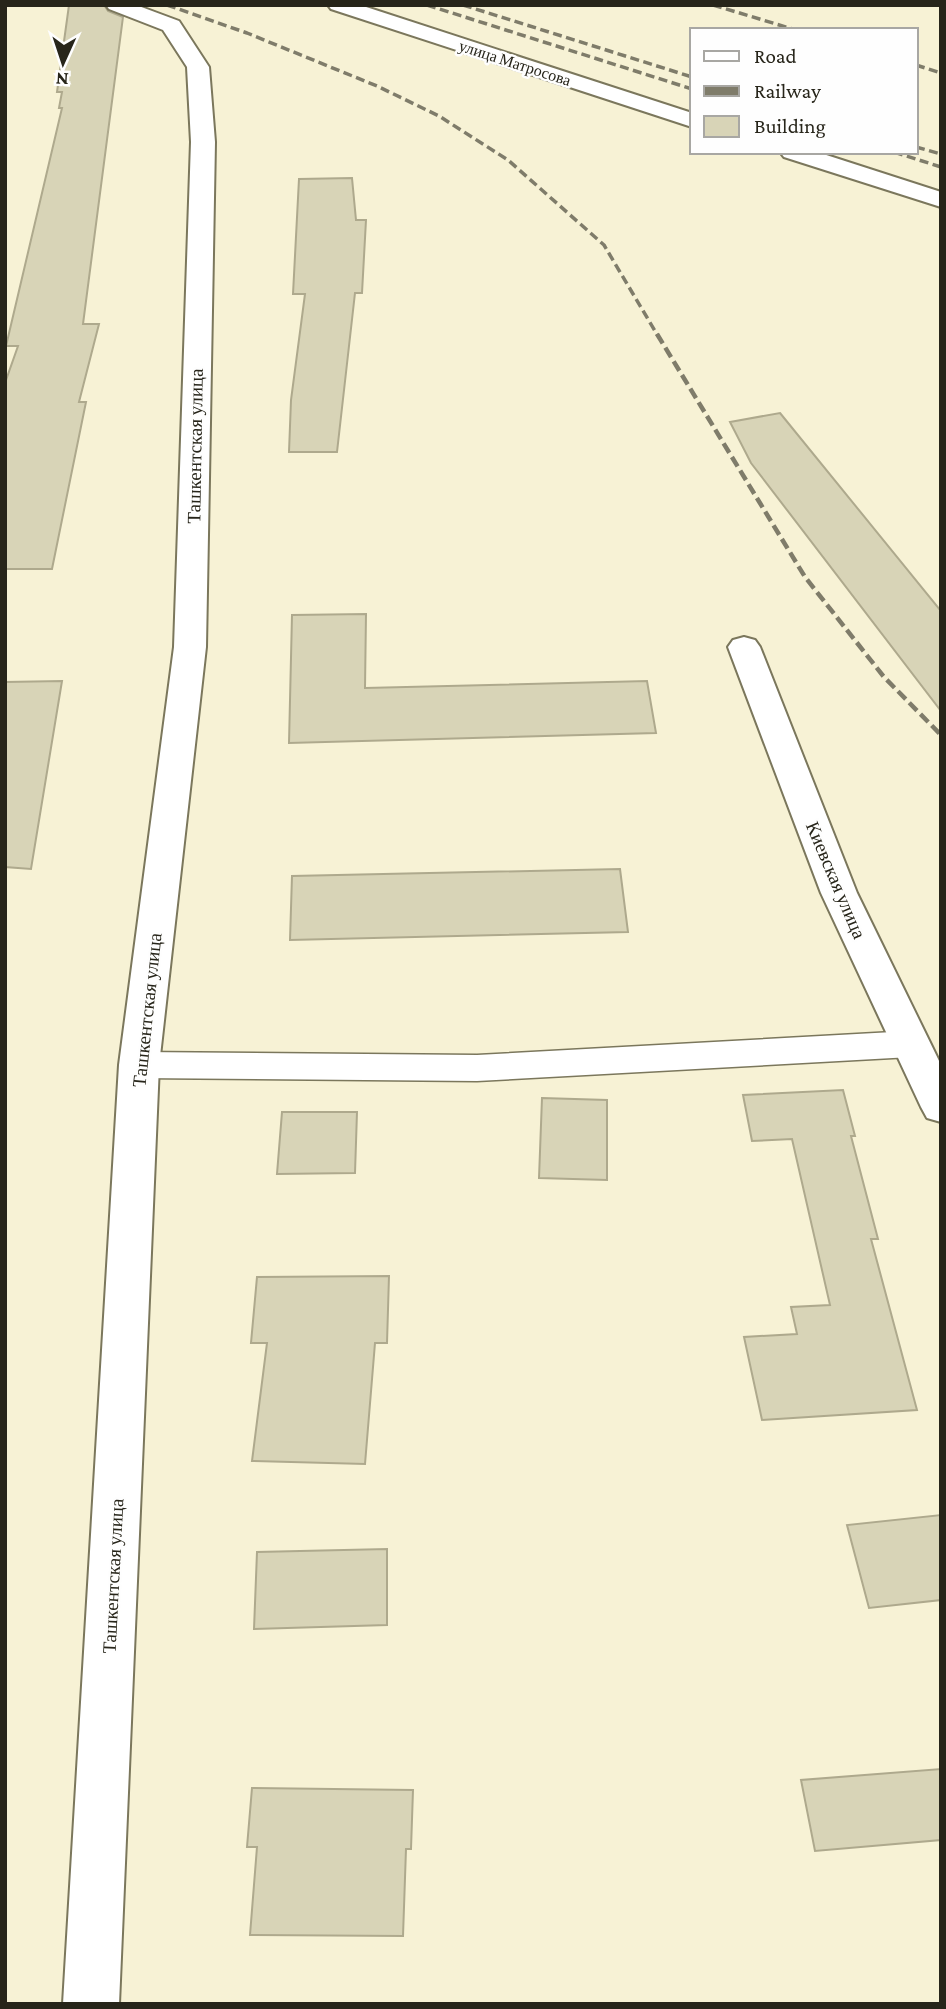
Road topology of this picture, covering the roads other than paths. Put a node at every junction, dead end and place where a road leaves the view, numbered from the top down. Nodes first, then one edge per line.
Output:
1 (116, 5) edge
2 (338, 5) edge
3 (690, 119) edge
4 (798, 154) edge
5 (941, 200) edge
6 (744, 647) dead end
7 (911, 1044) junction
8 (139, 1065) junction
9 (941, 1107) edge
10 (91, 2004) edge

1 - 8 street, Ташкентская улица
2 - 3 street, улица Матросова
4 - 5 street
6 - 7 street, Киевская улица
7 - 8 lane
7 - 9 street, Киевская улица
8 - 10 street, Ташкентская улица

